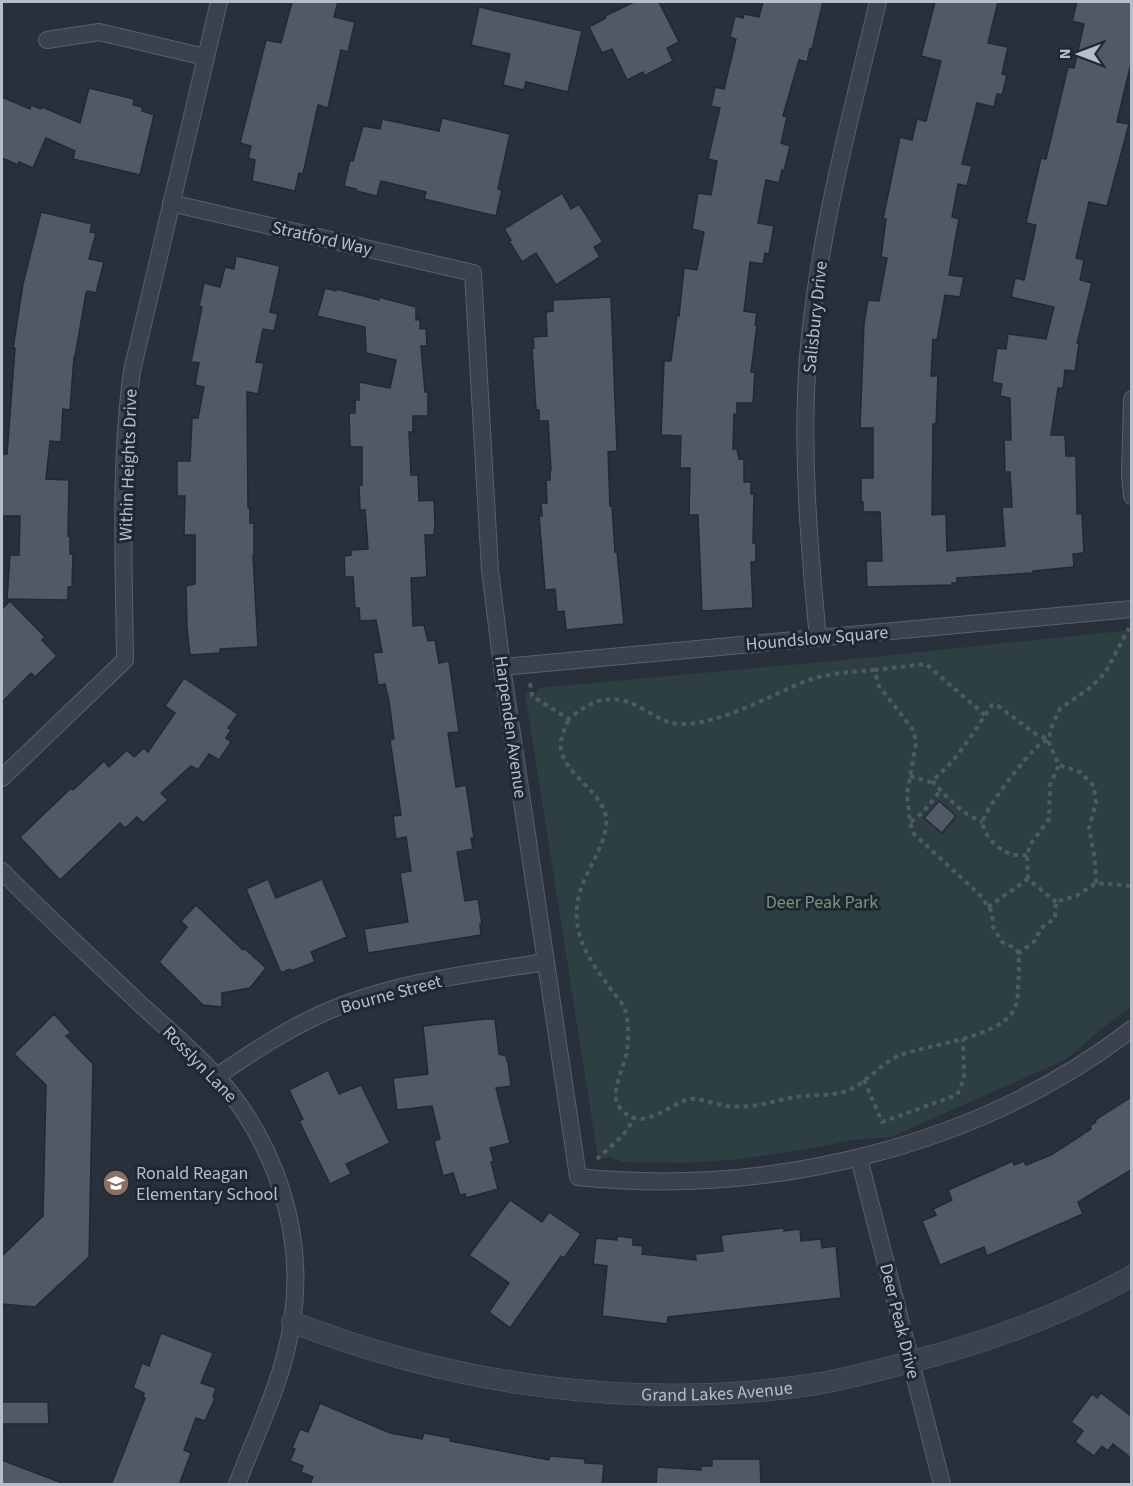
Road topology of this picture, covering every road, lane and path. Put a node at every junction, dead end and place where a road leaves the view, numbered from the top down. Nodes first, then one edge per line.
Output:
1 (219, 2) edge
2 (878, 2) edge
3 (47, 40) dead end
4 (206, 57) junction
5 (171, 202) junction
6 (473, 273) joint
7 (1131, 406) edge
8 (1131, 496) edge
9 (1131, 609) edge
10 (1131, 623) edge
11 (818, 638) junction
12 (526, 665) junction
13 (501, 667) junction
14 (874, 670) junction
15 (985, 715) junction
16 (569, 719) junction
17 (1050, 739) junction
18 (1059, 765) junction
19 (910, 776) junction
20 (2, 778) edge
21 (932, 781) junction
22 (940, 790) junction
23 (910, 822) junction
24 (983, 822) junction
25 (1027, 855) junction
26 (2, 871) edge
27 (1028, 879) junction
28 (1096, 883) junction
29 (1131, 886) edge
30 (1056, 902) junction
31 (988, 907) junction
32 (1018, 954) junction
33 (546, 962) junction
34 (1131, 1029) edge
35 (963, 1039) junction
36 (217, 1076) junction
37 (864, 1080) junction
38 (633, 1117) junction
39 (859, 1158) junction
40 (578, 1177) junction
41 (1131, 1276) edge
42 (292, 1322) junction
43 (910, 1362) junction
44 (237, 1485) edge
45 (942, 1485) edge

1 - 4 street, Within Heights Drive
2 - 11 street, Salisbury Drive
3 - 4 street
4 - 5 street, Within Heights Drive
5 - 6 street, Stratford Way
5 - 20 street, Within Heights Drive
6 - 13 street, Harpenden Avenue
7 - 8 street
9 - 11 street, Houndslow Square
10 - 17 path
11 - 12 street, Houndslow Square
12 - 13 street, Houndslow Square
12 - 16 path
13 - 33 street, Harpenden Avenue
14 - 15 path
14 - 16 path
14 - 19 path
15 - 17 path
15 - 21 path
16 - 38 path
17 - 18 path
17 - 24 path
18 - 25 path
18 - 28 path
19 - 21 path
19 - 23 path
21 - 22 path
22 - 23 path
22 - 24 path
23 - 31 path
24 - 25 path
25 - 27 path
26 - 36 street, Rosslyn Lane
27 - 30 path
27 - 31 path
28 - 29 path
28 - 30 path
30 - 32 path
31 - 32 path
32 - 35 path
33 - 36 street, Bourne Street
33 - 40 street, Harpenden Avenue
34 - 39 street
35 - 37 path
35 - 37 path
36 - 42 street, Rosslyn Lane
37 - 38 path
38 - 40 path
39 - 40 street
39 - 43 street, Deer Peak Drive
41 - 43 street, Grand Lakes Avenue
42 - 43 street, Grand Lakes Avenue
42 - 44 street, Rosslyn Lane
43 - 45 street, Deer Peak Drive

